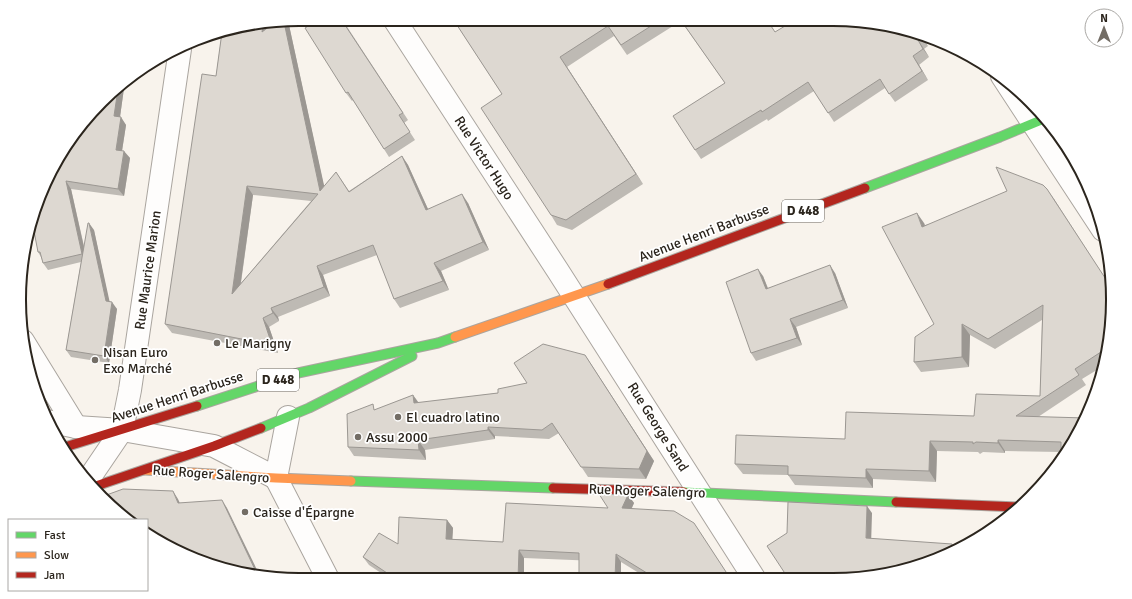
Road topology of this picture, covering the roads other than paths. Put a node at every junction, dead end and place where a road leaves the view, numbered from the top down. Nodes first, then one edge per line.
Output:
1 (399, 26) edge
2 (179, 54) edge
3 (1039, 120) edge
4 (1040, 121) edge
5 (1089, 205) edge
6 (574, 297) junction
7 (438, 343) junction
8 (31, 354) edge
9 (288, 417) junction
10 (55, 422) edge
11 (76, 426) junction
12 (122, 430) junction
13 (69, 446) edge
14 (214, 446) junction
15 (145, 470) junction
16 (91, 476) edge
17 (276, 478) junction
18 (98, 484) edge
19 (700, 493) junction
20 (1011, 507) edge
21 (325, 573) edge
22 (751, 573) edge

1 - 6 street, Rue Victor Hugo
2 - 12 street, Rue Maurice Marion
3 - 6 main road, Avenue Henri Barbusse / D 448
4 - 5 street
6 - 7 main road, Avenue Henri Barbusse / D 448
6 - 19 street, Rue George Sand
7 - 9 main road, Avenue Henri Barbusse / D 448
7 - 12 main road, Avenue Henri Barbusse / D 448
8 - 11 street
9 - 14 main road, Avenue Henri Barbusse / D 448
9 - 17 street, Rue Roger Salengro
10 - 11 street, Rue Roger Salengro
11 - 12 street, Rue Roger Salengro
12 - 13 main road, Avenue Henri Barbusse / D 448
12 - 14 street, Rue Roger Salengro
12 - 16 street, Rue Maurice Marion
14 - 15 main road, Avenue Henri Barbusse / D 448
14 - 17 street, Rue Roger Salengro
15 - 17 main road, Rue Roger Salengro
15 - 18 main road, Avenue Henri Barbusse / D 448
17 - 19 main road, Rue Roger Salengro
17 - 21 street
19 - 20 main road, Rue Roger Salengro
19 - 22 street, Rue George Sand

